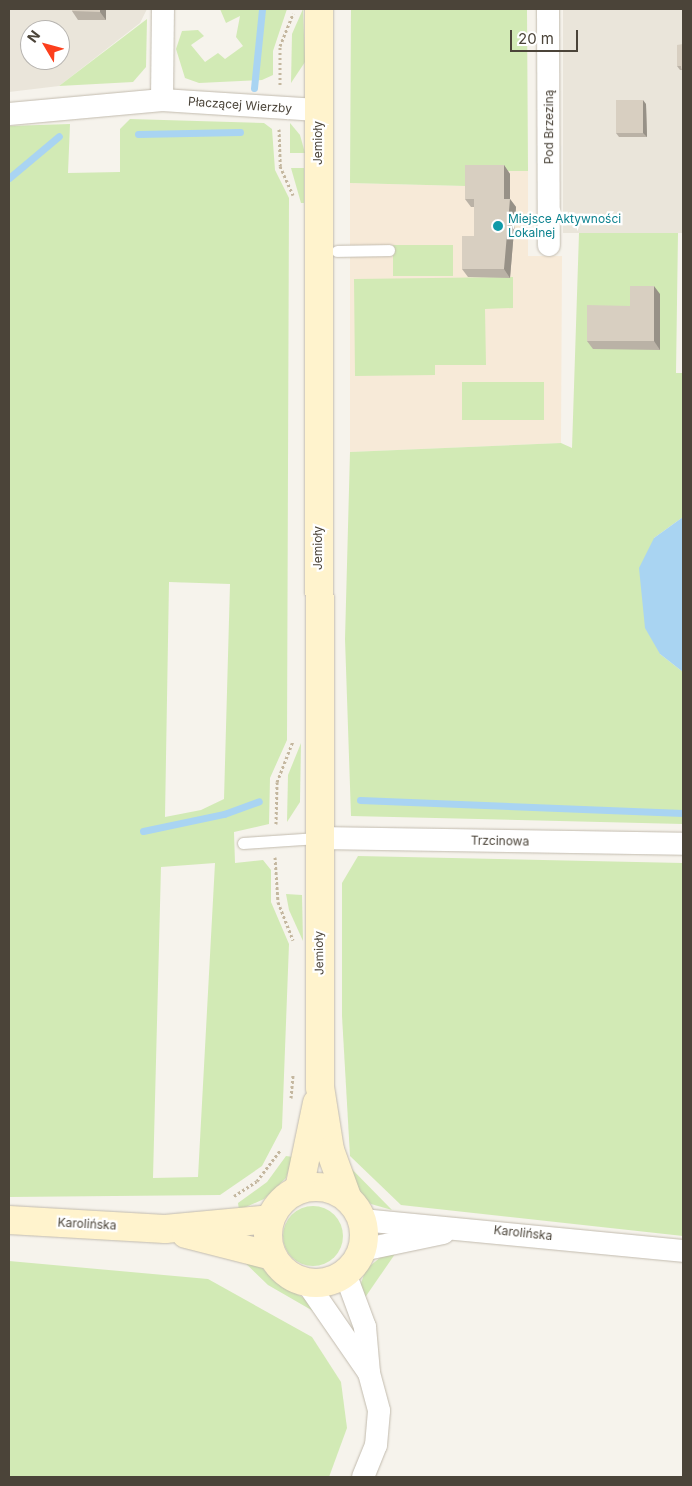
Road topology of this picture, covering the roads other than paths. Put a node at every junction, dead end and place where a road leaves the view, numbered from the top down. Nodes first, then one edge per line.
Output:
1 (163, 9) edge
2 (319, 9) edge
3 (548, 9) edge
4 (162, 100) junction
5 (318, 110) junction
6 (9, 114) edge
7 (549, 246) dead end
8 (388, 250) dead end
9 (336, 251) dead end
10 (318, 838) junction
11 (243, 843) dead end
12 (683, 844) edge
13 (320, 1087) junction
14 (299, 1189) junction
15 (347, 1197) junction
16 (270, 1219) junction
17 (9, 1220) edge
18 (362, 1220) junction
19 (471, 1227) junction
20 (165, 1229) junction
21 (362, 1250) junction
22 (683, 1250) edge
23 (272, 1256) junction
24 (345, 1273) junction
25 (307, 1282) junction
26 (369, 1373) junction
27 (363, 1477) edge

1 - 4 street
2 - 5 street, Jemioły
3 - 7 street, Pod Brzeziną
4 - 5 street, Płaczącej Wierzby
4 - 6 street, Płaczącej Wierzby
5 - 10 street, Jemioły
8 - 9 lane
10 - 11 lane
10 - 12 street, Trzcinowa
10 - 13 street, Jemioły
13 - 14 street, Jemioły
13 - 15 street, Jemioły
14 - 15 street
14 - 16 street
15 - 18 street
16 - 20 street, Karolińska
16 - 23 street
17 - 20 street, Karolińska
18 - 19 street, Karolińska
18 - 21 street
19 - 21 street
19 - 22 street, Karolińska
20 - 23 street, Karolińska
21 - 24 street
23 - 25 street
24 - 25 street
24 - 26 street
25 - 26 street
26 - 27 street

